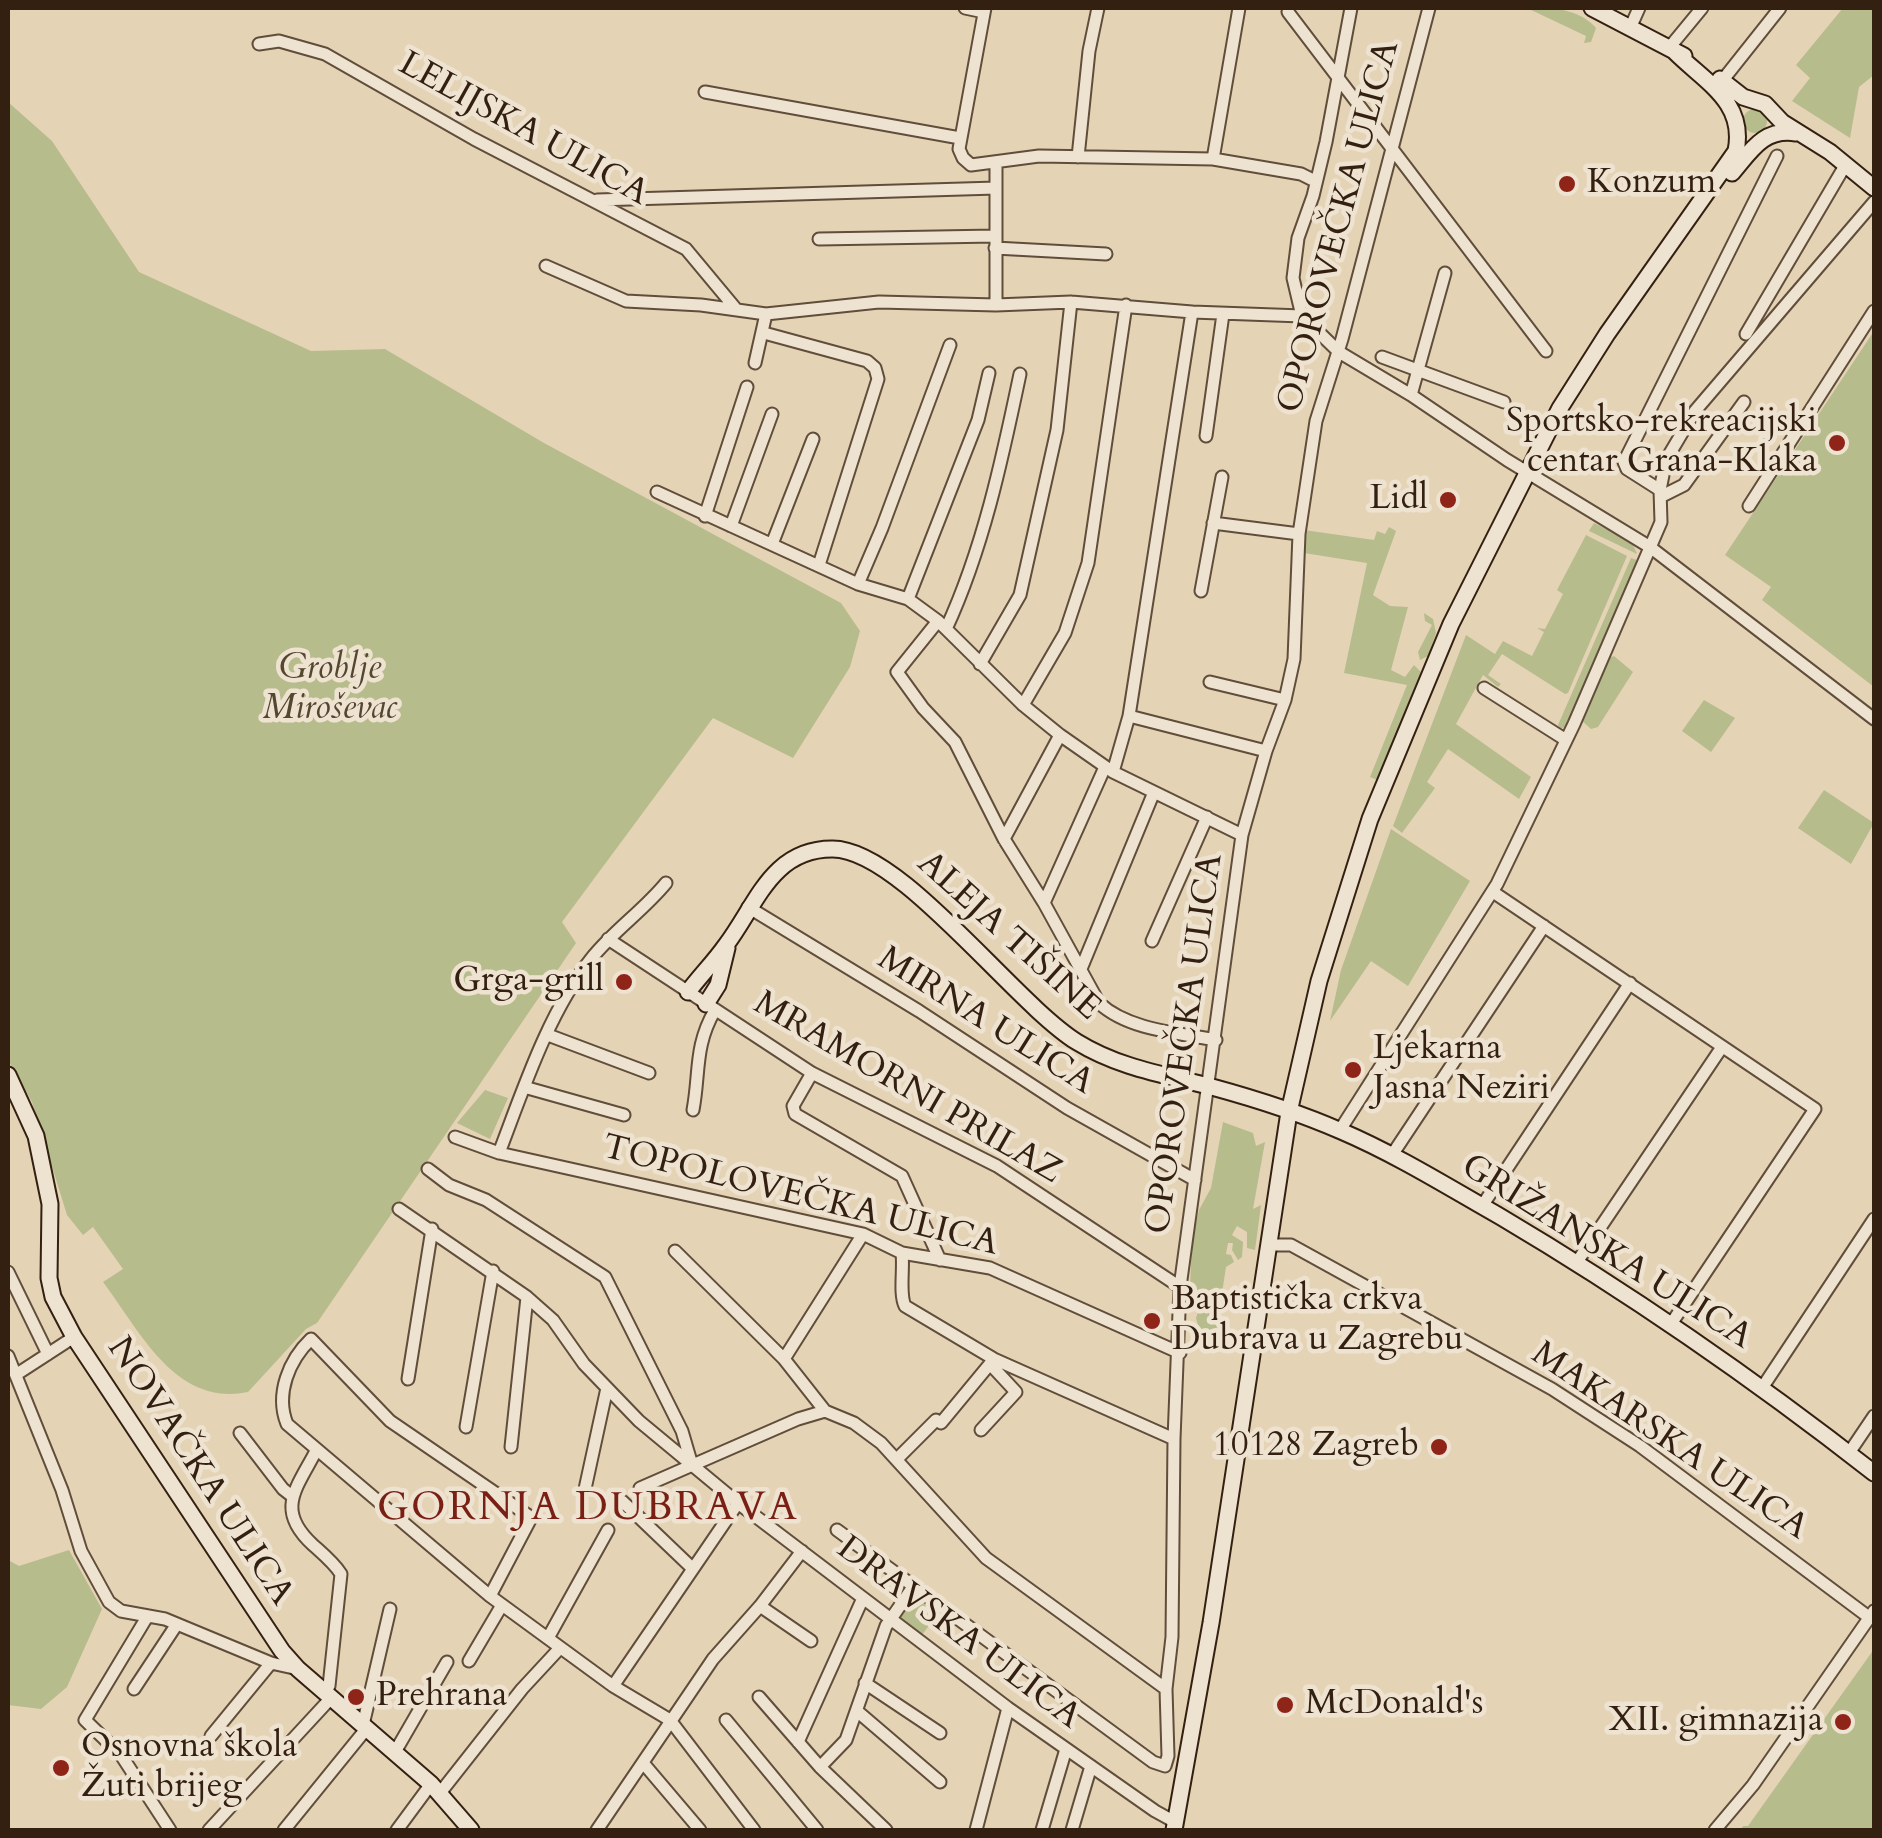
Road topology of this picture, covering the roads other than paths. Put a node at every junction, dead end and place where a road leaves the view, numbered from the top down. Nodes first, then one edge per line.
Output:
1 (964, 8) edge
2 (1098, 8) edge
3 (1239, 8) edge
4 (1350, 8) edge
5 (1429, 8) edge
6 (1592, 8) edge
7 (1640, 8) edge
8 (1702, 8) edge
9 (1780, 8) edge
10 (1286, 9) edge
11 (984, 10) edge
12 (1631, 26) junction
13 (260, 44) dead end
14 (1672, 50) junction
15 (1338, 74) junction
16 (1713, 79) junction
17 (705, 92) dead end
18 (1754, 101) junction
19 (1773, 113) junction
20 (1736, 125) junction
21 (1800, 133) junction
22 (960, 138) junction
23 (1764, 138) junction
24 (1391, 145) junction
25 (1777, 156) dead end
26 (1078, 157) junction
27 (1213, 159) junction
28 (996, 164) junction
29 (1846, 164) junction
30 (1315, 181) junction
31 (1711, 185) junction
32 (996, 188) junction
33 (1874, 188) edge
34 (593, 201) junction
35 (1874, 202) edge
36 (1693, 213) junction
37 (819, 239) dead end
38 (995, 242) junction
39 (1106, 254) dead end
40 (546, 266) dead end
41 (1445, 273) dead end
42 (1070, 302) junction
43 (996, 305) junction
44 (1126, 305) junction
45 (736, 310) junction
46 (1874, 311) edge
47 (1192, 312) junction
48 (766, 314) junction
49 (1222, 314) junction
50 (1302, 316) junction
51 (764, 333) junction
52 (1746, 334) dead end
53 (950, 345) dead end
54 (1546, 351) dead end
55 (1339, 352) junction
56 (1382, 358) dead end
57 (756, 363) dead end
58 (1420, 370) junction
59 (989, 373) dead end
60 (1020, 374) dead end
61 (747, 387) dead end
62 (1412, 396) junction
63 (1504, 402) dead end
64 (1744, 402) dead end
65 (772, 414) dead end
66 (1206, 436) dead end
67 (813, 439) dead end
68 (1526, 472) junction
69 (1222, 476) dead end
70 (658, 492) dead end
71 (1661, 493) junction
72 (1749, 506) dead end
73 (705, 516) junction
74 (1213, 523) junction
75 (731, 526) junction
76 (1299, 534) junction
77 (772, 544) junction
78 (1650, 547) junction
79 (819, 565) junction
80 (858, 584) junction
81 (1201, 591) dead end
82 (908, 600) junction
83 (942, 625) junction
84 (980, 664) junction
85 (1210, 682) dead end
86 (1484, 688) dead end
87 (1285, 700) junction
88 (1022, 706) junction
89 (1128, 716) junction
90 (1874, 719) edge
91 (1060, 735) junction
92 (1566, 740) junction
93 (1266, 751) junction
94 (1109, 769) junction
95 (1154, 792) junction
96 (1207, 817) junction
97 (1242, 835) junction
98 (1004, 839) junction
99 (666, 882) dead end
100 (1493, 892) junction
101 (1044, 903) junction
102 (748, 907) junction
103 (1544, 926) junction
104 (608, 939) junction
105 (1152, 941) dead end
106 (727, 944) junction
107 (1082, 969) junction
108 (1630, 983) junction
109 (688, 992) junction
110 (710, 1007) junction
111 (548, 1035) junction
112 (1216, 1040) junction
113 (1722, 1046) junction
114 (649, 1073) dead end
115 (812, 1073) junction
116 (8, 1075) edge
117 (1209, 1086) junction
118 (524, 1087) junction
119 (693, 1110) dead end
120 (1289, 1112) junction
121 (624, 1114) dead end
122 (1340, 1130) junction
123 (455, 1137) dead end
124 (499, 1152) junction
125 (1392, 1155) junction
126 (428, 1169) dead end
127 (1195, 1180) junction
128 (1482, 1206) junction
129 (399, 1209) dead end
130 (1874, 1220) edge
131 (432, 1229) junction
132 (863, 1234) junction
133 (1269, 1245) junction
134 (675, 1251) dead end
135 (902, 1253) junction
136 (940, 1260) junction
137 (1577, 1262) junction
138 (492, 1270) junction
139 (8, 1272) edge
140 (1180, 1287) junction
141 (528, 1296) junction
142 (1670, 1324) junction
143 (74, 1337) junction
144 (1180, 1353) junction
145 (48, 1354) junction
146 (8, 1356) edge
147 (784, 1359) junction
148 (992, 1362) junction
149 (18, 1374) junction
150 (408, 1379) dead end
151 (607, 1388) junction
152 (1762, 1388) junction
153 (826, 1411) junction
154 (1874, 1416) edge
155 (466, 1427) dead end
156 (981, 1430) dead end
157 (240, 1433) dead end
158 (1174, 1439) junction
159 (511, 1447) dead end
160 (316, 1452) junction
161 (1849, 1454) junction
162 (897, 1458) junction
163 (692, 1466) junction
164 (1874, 1473) edge
165 (640, 1488) dead end
166 (585, 1489) dead end
167 (292, 1496) junction
168 (622, 1501) dead end
169 (738, 1503) junction
170 (608, 1530) dead end
171 (836, 1530) dead end
172 (802, 1551) junction
173 (691, 1568) junction
174 (914, 1586) junction
175 (490, 1596) junction
176 (863, 1598) junction
177 (502, 1606) junction
178 (760, 1606) junction
179 (390, 1609) dead end
180 (1872, 1615) edge
181 (147, 1617) junction
182 (889, 1619) junction
183 (177, 1624) junction
184 (548, 1638) junction
185 (811, 1641) dead end
186 (560, 1648) junction
187 (469, 1661) dead end
188 (446, 1662) dead end
189 (271, 1663) junction
190 (298, 1669) junction
191 (865, 1683) junction
192 (613, 1686) junction
193 (134, 1688) dead end
194 (1166, 1689) junction
195 (328, 1695) junction
196 (759, 1697) dead end
197 (1008, 1708) junction
198 (858, 1711) junction
199 (670, 1720) junction
200 (726, 1720) dead end
201 (365, 1726) junction
202 (940, 1733) dead end
203 (211, 1736) dead end
204 (798, 1742) junction
205 (1066, 1748) junction
206 (395, 1752) junction
207 (644, 1764) junction
208 (1091, 1766) junction
209 (820, 1767) junction
210 (940, 1782) dead end
211 (436, 1788) junction
212 (1175, 1826) edge
213 (170, 1830) edge
214 (208, 1830) edge
215 (284, 1830) edge
216 (397, 1830) edge
217 (472, 1830) edge
218 (597, 1830) edge
219 (700, 1830) edge
220 (754, 1830) edge
221 (817, 1830) edge
222 (886, 1830) edge
223 (976, 1830) edge
224 (1042, 1830) edge
225 (1072, 1830) edge
226 (1715, 1830) edge

1 - 11 street
2 - 26 street
3 - 27 street
4 - 15 street
5 - 24 street, OPOROVEČKA ULICA
6 - 12 main road
7 - 12 street
8 - 14 street
9 - 16 street
10 - 15 street
11 - 22 street
12 - 14 main road
13 - 34 street, LELIJSKA ULICA
14 - 16 main road
15 - 24 street
15 - 30 street
16 - 18 main road
16 - 20 main road
16 - 31 main road
17 - 22 street
18 - 19 main road
18 - 20 main road
19 - 21 main road
19 - 23 main road
20 - 23 main road
20 - 31 main road
21 - 23 main road
21 - 29 main road
22 - 28 street
23 - 36 main road
24 - 54 street
24 - 55 street, OPOROVEČKA ULICA
25 - 71 street
26 - 27 street
26 - 28 street
27 - 30 street
28 - 32 street
29 - 33 main road
29 - 52 street
30 - 50 street
31 - 36 main road
32 - 34 street
32 - 38 street
34 - 45 street, LELIJSKA ULICA
35 - 71 street
36 - 68 main road
37 - 38 street
38 - 39 street
38 - 43 street
40 - 45 street
41 - 58 street
42 - 43 street
42 - 44 street
42 - 84 street
43 - 48 street
44 - 47 street
44 - 88 street
45 - 48 street
46 - 72 street
47 - 49 street
47 - 89 street
48 - 51 street
49 - 50 street
49 - 66 street
50 - 55 street
51 - 57 street
51 - 79 street
53 - 80 street
55 - 62 street
55 - 76 street, OPOROVEČKA ULICA
56 - 58 street
58 - 62 street
58 - 63 street
59 - 82 street
60 - 83 street
61 - 73 street
62 - 68 street
64 - 71 street
65 - 75 street
67 - 77 street
68 - 78 street
68 - 120 main road
69 - 74 street
70 - 73 street
71 - 78 street
73 - 75 street
74 - 76 street
74 - 81 street
75 - 77 street
76 - 87 street, OPOROVEČKA ULICA
77 - 79 street
78 - 90 street
78 - 92 street
79 - 80 street
80 - 82 street
82 - 83 street
83 - 84 street
83 - 98 street
84 - 88 street
85 - 87 street
86 - 92 street
87 - 93 street, OPOROVEČKA ULICA
88 - 91 street
89 - 93 street
89 - 94 street
91 - 94 street
91 - 98 street
92 - 100 street
93 - 97 street, OPOROVEČKA ULICA
94 - 95 street
94 - 101 street
95 - 96 street
95 - 107 street
96 - 97 street
96 - 105 street
97 - 112 street, OPOROVEČKA ULICA
98 - 101 street
99 - 104 street
100 - 103 street
100 - 122 street
101 - 107 street
102 - 106 main road, ALEJA TIŠINE
102 - 117 main road, ALEJA TIŠINE
102 - 127 street, MIRNA ULICA
103 - 108 street
103 - 125 street
104 - 109 street, MRAMORNI PRILAZ
104 - 111 street
106 - 109 main road, ALEJA TIŠINE
106 - 110 main road, ALEJA TIŠINE
107 - 112 street
108 - 113 street
108 - 128 street
109 - 110 street, MRAMORNI PRILAZ
110 - 115 street, MRAMORNI PRILAZ
110 - 119 street
111 - 114 street
111 - 118 street
112 - 117 street, OPOROVEČKA ULICA
113 - 137 street
113 - 142 street
115 - 136 street
115 - 140 street, MRAMORNI PRILAZ
116 - 143 main road, NOVAČKA ULICA
117 - 120 main road, ALEJA TIŠINE
117 - 127 street, OPOROVEČKA ULICA
118 - 121 street
118 - 124 street
120 - 122 main road, GRIŽANSKA ULICA
120 - 133 main road
122 - 125 main road, GRIŽANSKA ULICA
123 - 124 street, TOPOLOVEČKA ULICA
124 - 132 street, TOPOLOVEČKA ULICA
125 - 128 main road, GRIŽANSKA ULICA
126 - 163 street
127 - 140 street, OPOROVEČKA ULICA
128 - 137 main road, GRIŽANSKA ULICA
129 - 131 street, DRAVSKA ULICA
130 - 152 street
131 - 138 street, DRAVSKA ULICA
131 - 150 street
132 - 135 street, TOPOLOVEČKA ULICA
132 - 147 street
133 - 180 street, MAKARSKA ULICA
133 - 212 main road
134 - 147 street
135 - 136 street, TOPOLOVEČKA ULICA
135 - 148 street
136 - 144 street, TOPOLOVEČKA ULICA
137 - 142 main road, GRIŽANSKA ULICA
138 - 141 street, DRAVSKA ULICA
138 - 155 street
139 - 145 street
140 - 144 street, OPOROVEČKA ULICA
141 - 151 street, DRAVSKA ULICA
141 - 159 street
142 - 152 main road, GRIŽANSKA ULICA
143 - 145 street
143 - 190 main road, NOVAČKA ULICA
144 - 158 street, OPOROVEČKA ULICA
145 - 149 street
146 - 149 street
147 - 153 street
148 - 156 street
148 - 158 street
148 - 162 street
149 - 181 street
151 - 163 street, DRAVSKA ULICA
151 - 166 street
152 - 161 main road, GRIŽANSKA ULICA
153 - 162 street
153 - 163 street
154 - 161 street
157 - 167 street
158 - 194 street, OPOROVEČKA ULICA
160 - 167 street
160 - 175 street
160 - 175 street
161 - 164 main road, GRIŽANSKA ULICA
162 - 194 street
163 - 165 street
163 - 169 street, DRAVSKA ULICA
167 - 195 street
168 - 173 street
169 - 172 street, DRAVSKA ULICA
169 - 173 street
170 - 184 street
171 - 174 street
172 - 176 street, DRAVSKA ULICA
172 - 178 street
173 - 192 street
174 - 182 street
174 - 194 street, OPOROVEČKA ULICA
175 - 177 street
176 - 182 street, DRAVSKA ULICA
176 - 204 street
177 - 184 street
177 - 187 street
178 - 185 street
178 - 199 street
179 - 201 street
180 - 226 street
181 - 183 street
181 - 213 street
182 - 191 street
182 - 197 street, DRAVSKA ULICA
183 - 189 street
183 - 193 street
184 - 186 street
186 - 192 street
186 - 211 street
188 - 206 street
189 - 190 street
189 - 203 street
190 - 195 main road, NOVAČKA ULICA
191 - 198 street
191 - 202 street
192 - 199 street
195 - 201 main road, NOVAČKA ULICA
195 - 214 street
196 - 204 street
197 - 205 street, DRAVSKA ULICA
197 - 223 street
198 - 209 street
198 - 210 street
199 - 207 street
199 - 220 street
200 - 221 street
201 - 206 main road, NOVAČKA ULICA
201 - 215 street
204 - 209 street
205 - 208 street, DRAVSKA ULICA
205 - 224 street
206 - 211 main road, NOVAČKA ULICA
207 - 218 street
207 - 219 street
208 - 212 street, DRAVSKA ULICA
208 - 225 street
209 - 222 street
211 - 216 street
211 - 217 main road, NOVAČKA ULICA

